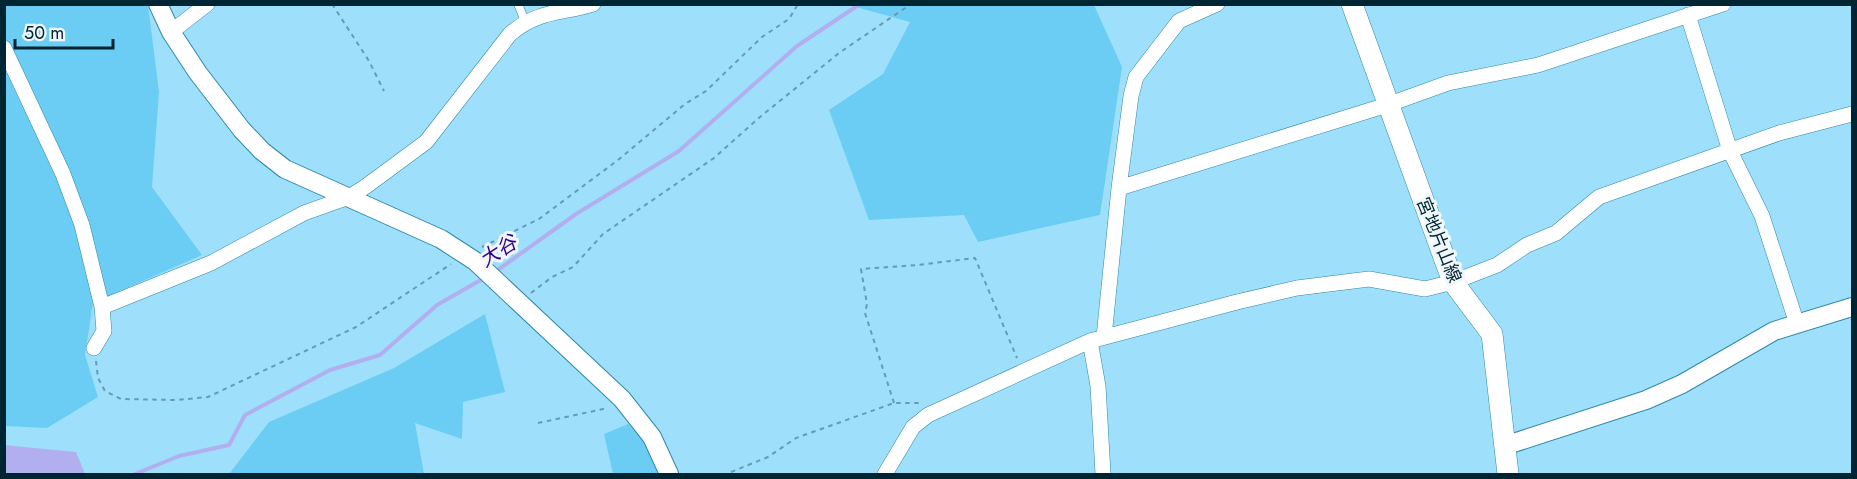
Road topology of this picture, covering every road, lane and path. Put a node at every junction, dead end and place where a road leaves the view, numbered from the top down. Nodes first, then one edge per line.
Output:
1 (158, 4) edge
2 (207, 4) edge
3 (332, 4) edge
4 (518, 4) edge
5 (593, 4) edge
6 (910, 4) edge
7 (1217, 4) edge
8 (1352, 4) edge
9 (1723, 4) edge
10 (1688, 15) junction
11 (525, 21) junction
12 (171, 32) junction
13 (4, 48) edge
14 (384, 91) dead end
15 (1387, 105) junction
16 (1852, 114) edge
17 (1730, 151) junction
18 (1119, 188) junction
19 (349, 197) junction
20 (1453, 282) junction
21 (513, 297) junction
22 (102, 307) junction
23 (1852, 307) edge
24 (1797, 324) junction
25 (1097, 339) junction
26 (94, 348) dead end
27 (1023, 370) junction
28 (622, 399) junction
29 (894, 403) junction
30 (939, 410) junction
31 (537, 423) dead end
32 (1504, 446) junction
33 (731, 472) dead end
34 (669, 474) edge
35 (885, 474) edge
36 (1103, 474) edge
37 (1508, 474) edge

1 - 12 street
2 - 12 street
3 - 14 path
4 - 11 lane
5 - 11 street
6 - 21 path
7 - 18 street
8 - 15 main road, 宮地片山線
9 - 10 street
10 - 15 street
10 - 17 street
11 - 19 street
12 - 19 street
13 - 22 street
15 - 18 street
15 - 20 main road, 宮地片山線
16 - 17 street
17 - 20 street
17 - 24 street
18 - 25 street
19 - 21 street
19 - 22 street
20 - 25 street
20 - 32 main road, 宮地片山線
21 - 28 street
22 - 26 street
23 - 24 street
24 - 32 street
25 - 27 street
25 - 36 street
27 - 29 path
27 - 30 street
28 - 31 path
28 - 34 street
29 - 30 path
29 - 33 path
30 - 35 street
32 - 37 main road, 宮地片山線

